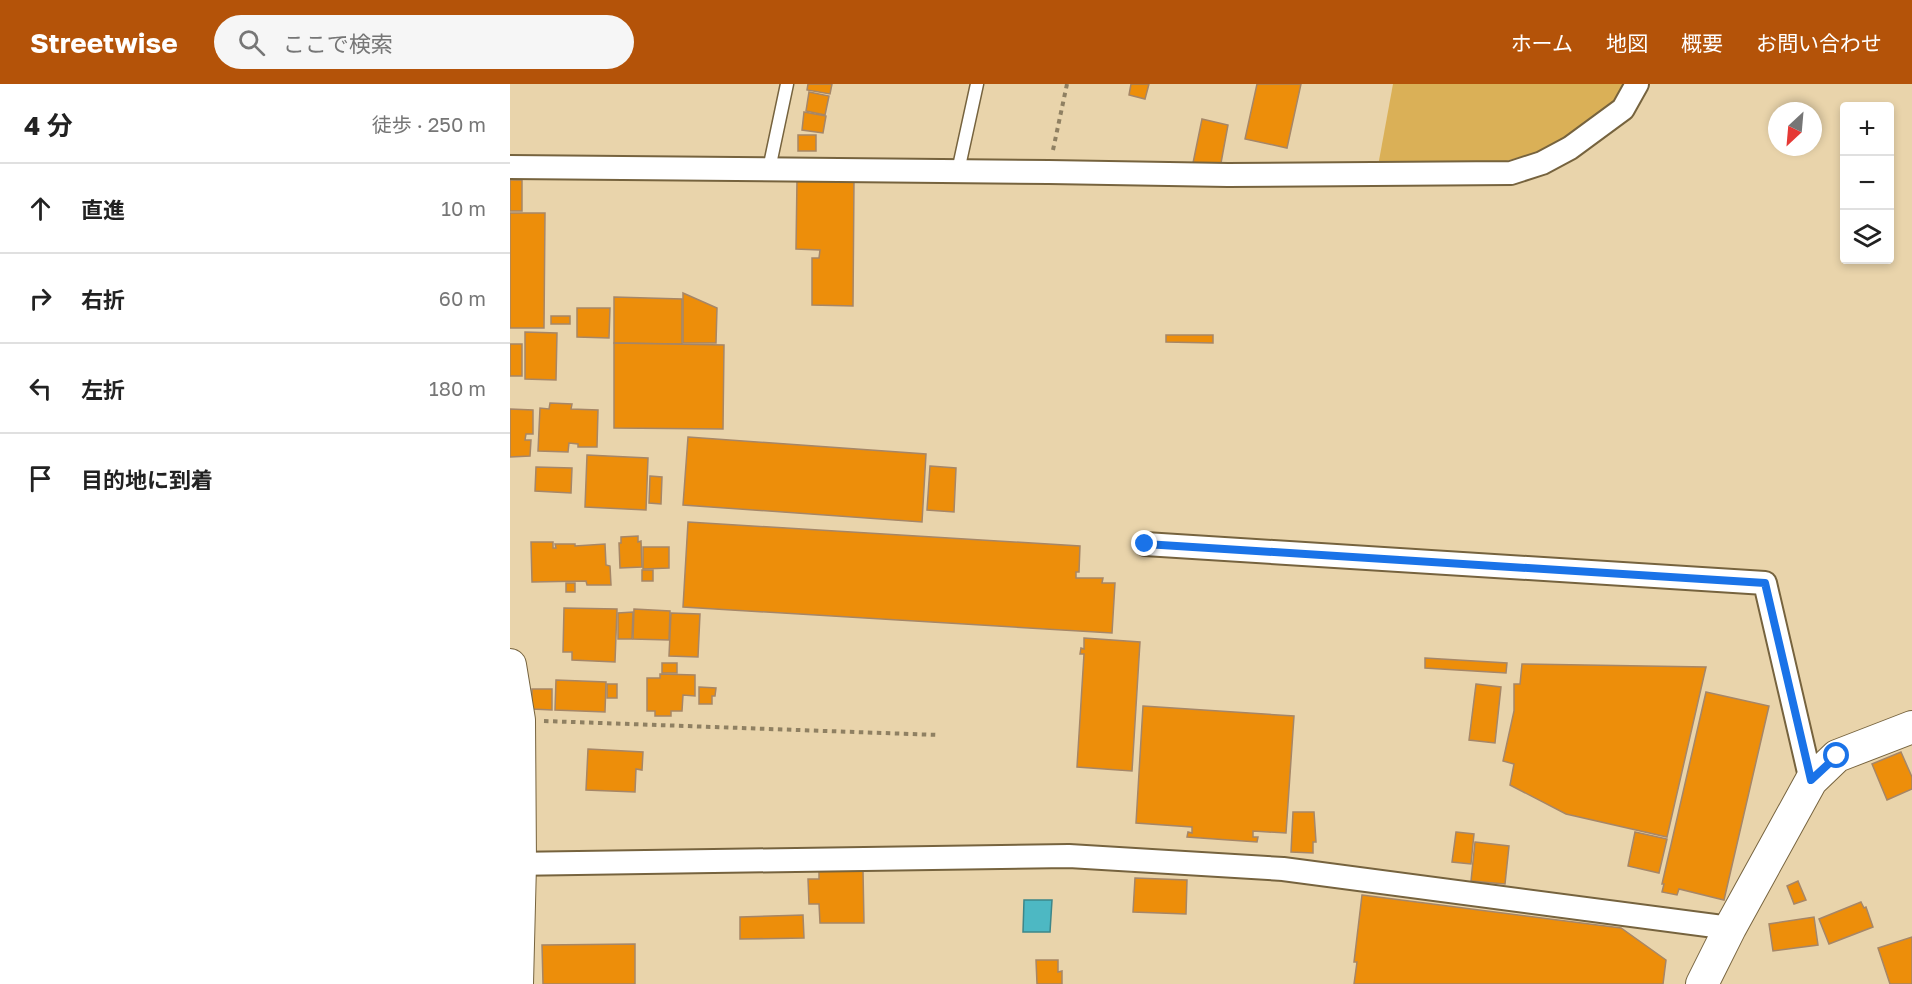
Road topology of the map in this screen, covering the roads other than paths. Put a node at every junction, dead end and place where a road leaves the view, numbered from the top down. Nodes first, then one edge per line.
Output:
1 (787, 84) edge
2 (977, 84) edge
3 (1637, 84) edge
4 (510, 167) edge
5 (769, 169) junction
6 (958, 171) junction
7 (1145, 544) dead end
8 (510, 665) edge
9 (1912, 727) edge
10 (1811, 780) junction
11 (515, 864) edge
12 (1730, 928) junction
13 (517, 984) edge
14 (1702, 984) edge

1 - 5 lane
2 - 6 lane
3 - 6 street
4 - 5 street
5 - 6 street
7 - 10 street
8 - 11 street
9 - 10 street
10 - 12 street
11 - 12 street
11 - 13 street
12 - 14 street

